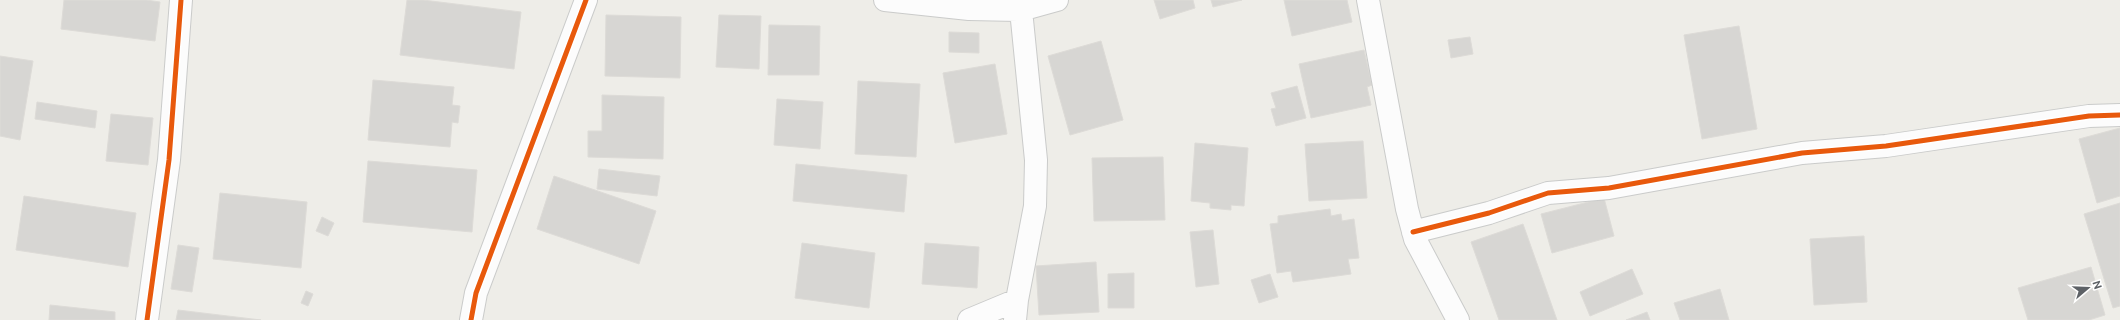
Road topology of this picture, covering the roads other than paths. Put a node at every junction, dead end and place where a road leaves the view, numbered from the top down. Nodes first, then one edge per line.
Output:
1 (181, 0) edge
2 (586, 0) edge
3 (885, 0) edge
4 (1368, 0) edge
5 (1047, 1) edge
6 (1021, 10) junction
7 (2120, 115) edge
8 (1413, 232) junction
9 (1016, 310) edge
10 (147, 320) edge
11 (471, 320) edge
12 (969, 320) edge
13 (1458, 320) edge

1 - 10 street
2 - 11 street
3 - 6 street
4 - 8 street
5 - 6 street
6 - 9 street
7 - 8 street
8 - 13 street
9 - 12 street

